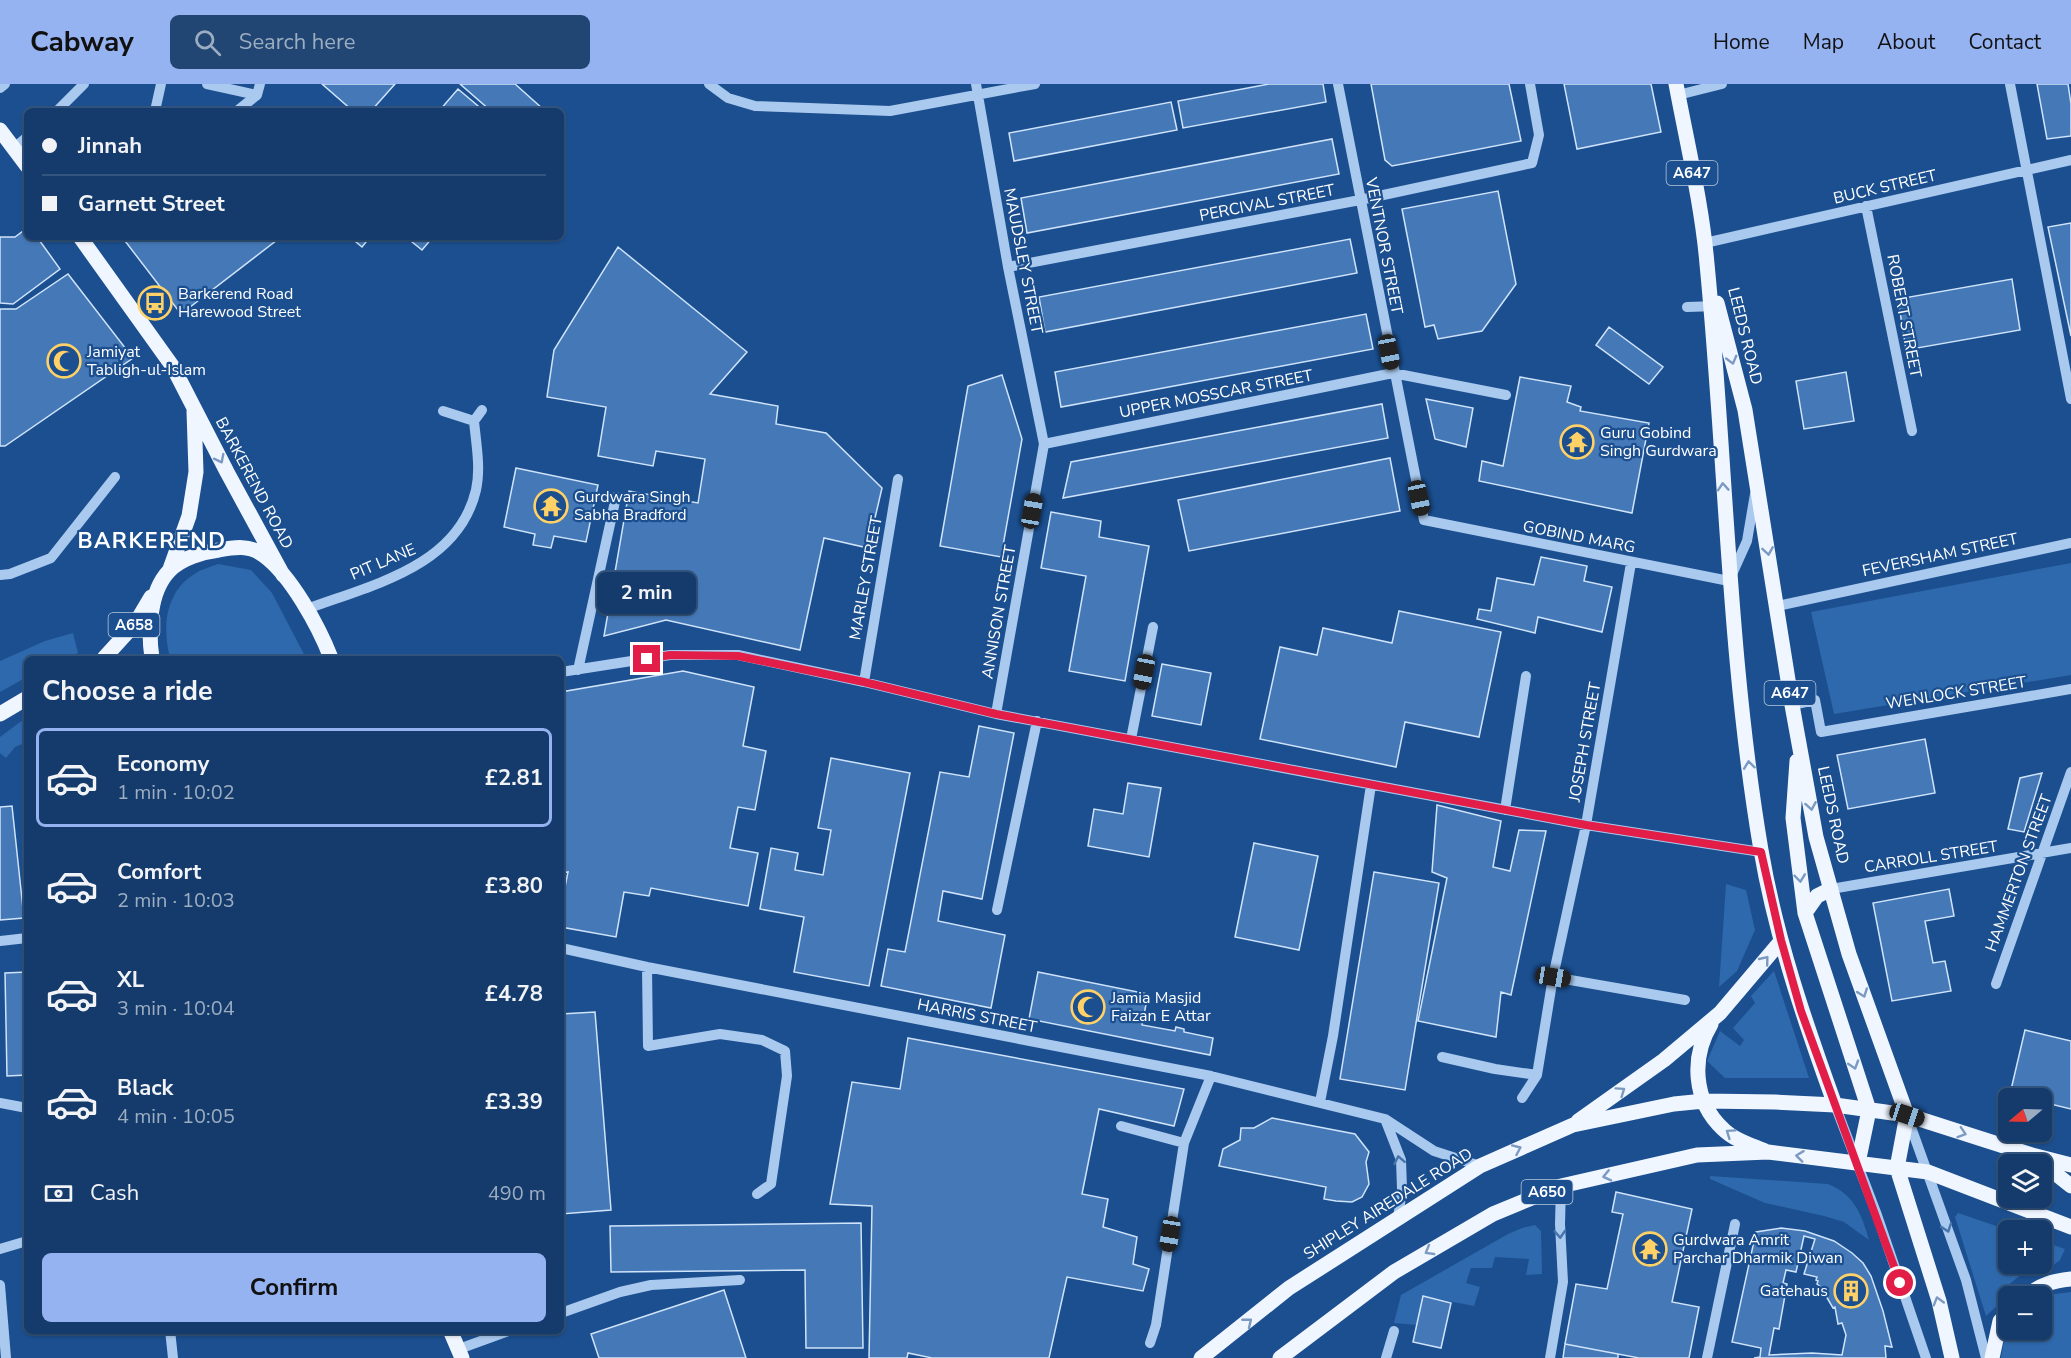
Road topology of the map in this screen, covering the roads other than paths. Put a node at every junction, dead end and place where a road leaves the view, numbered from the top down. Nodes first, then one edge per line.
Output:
1 (5, 84) edge
2 (84, 84) edge
3 (161, 84) edge
4 (207, 84) edge
5 (260, 84) edge
6 (709, 84) edge
7 (1035, 84) edge
8 (1338, 84) edge
9 (1530, 84) edge
10 (1722, 84) edge
11 (2010, 84) edge
12 (0, 88) edge
13 (977, 89) edge
14 (1677, 90) edge
15 (257, 95) junction
16 (60, 108) edge
17 (156, 108) edge
18 (241, 108) edge
19 (24, 137) edge
20 (5, 139) edge
21 (2071, 160) edge
22 (24, 162) edge
23 (2027, 170) junction
24 (1360, 200) junction
25 (1866, 206) junction
26 (82, 240) edge
27 (1705, 243) junction
28 (1008, 267) junction
29 (1687, 307) dead end
30 (1714, 307) junction
31 (1393, 373) junction
32 (1506, 395) dead end
33 (2071, 399) edge
34 (194, 407) junction
35 (482, 410) dead end
36 (443, 411) dead end
37 (474, 421) junction
38 (1912, 431) dead end
39 (1044, 444) junction
40 (115, 477) dead end
41 (898, 479) dead end
42 (1757, 482) junction
43 (616, 497) dead end
44 (1424, 520) joint
45 (2071, 543) edge
46 (1631, 563) junction
47 (170, 569) junction
48 (0, 575) edge
49 (283, 575) junction
50 (1729, 582) junction
51 (158, 587) junction
52 (1777, 606) junction
53 (306, 609) junction
54 (1153, 627) dead end
55 (106, 656) edge
56 (152, 656) edge
57 (330, 656) edge
58 (578, 670) junction
59 (564, 672) edge
60 (1526, 676) dead end
61 (864, 682) junction
62 (2071, 689) edge
63 (24, 700) edge
64 (1792, 705) junction
65 (0, 714) edge
66 (996, 714) junction
67 (1037, 722) junction
68 (1798, 736) junction
69 (1131, 739) junction
70 (2071, 772) edge
71 (1371, 785) junction
72 (1505, 810) junction
73 (1586, 825) junction
74 (2071, 848) edge
75 (1761, 852) junction
76 (2041, 854) junction
77 (1832, 889) junction
78 (997, 910) dead end
79 (1805, 913) junction
80 (24, 938) edge
81 (1781, 940) junction
82 (0, 941) edge
83 (564, 949) edge
84 (647, 967) junction
85 (1553, 977) junction
86 (1996, 984) dead end
87 (1685, 1000) dead end
88 (1720, 1013) junction
89 (1442, 1057) dead end
90 (1537, 1075) junction
91 (1211, 1076) junction
92 (1522, 1098) dead end
93 (1320, 1101) junction
94 (1704, 1101) junction
95 (0, 1103) edge
96 (1835, 1105) junction
97 (24, 1107) edge
98 (1869, 1110) junction
99 (1907, 1115) junction
100 (1385, 1119) junction
101 (1573, 1125) junction
102 (1121, 1126) dead end
103 (1184, 1143) junction
104 (1768, 1152) junction
105 (2029, 1154) edge
106 (2052, 1160) edge
107 (1858, 1163) junction
108 (2071, 1165) edge
109 (1479, 1166) junction
110 (1897, 1168) junction
111 (2052, 1171) edge
112 (1928, 1173) junction
113 (1561, 1186) junction
114 (2071, 1186) edge
115 (757, 1194) dead end
116 (1398, 1218) junction
117 (1735, 1224) dead end
118 (2071, 1227) edge
119 (24, 1242) edge
120 (0, 1249) edge
121 (2071, 1266) edge
122 (2071, 1279) edge
123 (740, 1280) dead end
124 (2051, 1282) junction
125 (0, 1285) edge
126 (2040, 1286) edge
127 (564, 1312) edge
128 (1394, 1330) dead end
129 (1998, 1330) edge
130 (170, 1334) edge
131 (452, 1334) edge
132 (502, 1334) edge
133 (1150, 1342) dead end
134 (460, 1354) edge
135 (6, 1358) edge
136 (173, 1358) edge
137 (1202, 1358) edge
138 (1280, 1358) edge
139 (1386, 1358) edge
140 (1550, 1358) edge
141 (1707, 1358) edge
142 (1926, 1358) edge
143 (1952, 1358) edge
144 (1986, 1358) edge
145 (1992, 1358) edge

1 - 12 street
2 - 16 street
3 - 17 street
4 - 15 street
5 - 15 street
6 - 13 street
7 - 13 street
8 - 24 street, VENTNOR STREET
9 - 24 street, PERCIVAL STREET
10 - 14 street
11 - 23 street
13 - 28 street, MAUDSLEY STREET
14 - 27 main road, LEEDS ROAD / A647
15 - 18 street
19 - 20 street
20 - 22 main road
21 - 23 street, BUCK STREET
23 - 25 street, BUCK STREET
23 - 33 street
24 - 28 street, PERCIVAL STREET
24 - 31 street, VENTNOR STREET
25 - 27 street, BUCK STREET
25 - 38 street, ROBERT STREET
26 - 34 main road, BARKEREND ROAD
27 - 30 main road, LEEDS ROAD / A647
28 - 39 street, MAUDSLEY STREET
29 - 30 street
30 -> 42 main road, LEEDS ROAD / A647
50 -> 30 main road, LEEDS ROAD / A647
31 - 32 street
31 - 39 street, UPPER MOSSCAR STREET
31 - 44 street, VENTNOR STREET
34 - 47 main road, BARKEREND ROAD
34 -> 49 main road, BARKEREND ROAD
35 - 37 street
36 - 37 street
37 - 53 street, PIT LANE
39 - 66 street, ANNISON STREET
40 - 48 street
41 - 61 street, MARLEY STREET
42 - 50 street
42 -> 52 main road, LEEDS ROAD / A647
43 - 58 street
44 - 46 street, GOBIND MARG
45 - 52 street, FEVERSHAM STREET
46 - 50 street, GOBIND MARG
46 - 73 street, JOSEPH STREET
47 - 49 main road
47 - 51 main road
49 - 53 main road
75 -> 50 main road, LEEDS ROAD / A647
51 - 55 main road, A658
51 - 56 main road
52 - 64 main road, LEEDS ROAD / A647
53 - 57 main road
54 - 69 street
58 - 59 street
58 - 61 street
60 - 72 street
61 - 66 street
62 - 64 street, WENLOCK STREET
63 - 65 main road
64 - 68 main road, LEEDS ROAD / A647
66 - 67 street
67 - 69 street
67 - 78 street
68 -> 77 main road, LEEDS ROAD / A647
68 -> 79 main road
69 - 71 street
70 - 76 street, HAMMERTON STREET
71 - 72 street
71 - 93 street
72 - 73 street
73 - 75 street
73 - 85 street, JOSEPH STREET
74 - 76 street, CARROLL STREET
75 - 81 main road, LEEDS ROAD / A647
76 - 77 street, CARROLL STREET
76 - 86 street, HAMMERTON STREET
77 - 79 main road
77 -> 99 main road, LEEDS ROAD / A647
79 -> 98 main road
80 - 82 street
88 -> 81 main road
81 - 96 main road, LEEDS ROAD / A647
83 - 84 street, HARRIS STREET
84 - 91 street, HARRIS STREET
84 - 115 street
85 - 87 street
85 - 90 street, JOSEPH STREET
88 - 94 main road
101 -> 88 main road
89 - 90 street
90 - 92 street, JOSEPH STREET
91 - 93 street, HARRIS STREET
91 - 103 street
93 - 100 street, HARRIS STREET
94 - 96 main road, SHIPLEY AIREDALE ROAD
94 - 101 main road, SHIPLEY AIREDALE ROAD
104 -> 94 main road
95 - 97 street
96 - 98 main road, SHIPLEY AIREDALE ROAD
96 - 107 street, LEEDS ROAD
98 - 99 main road, SHIPLEY AIREDALE ROAD
98 - 107 main road
99 -> 105 main road, SHIPLEY AIREDALE ROAD
99 - 110 main road
99 - 112 street, LEEDS ROAD
100 - 109 street, HARRIS STREET
116 -> 100 street
109 -> 101 main road, SHIPLEY AIREDALE ROAD
102 - 103 street
103 - 133 street
107 -> 104 main road, A650
104 -> 113 main road, A650
106 - 108 main road, SHIPLEY AIREDALE ROAD
107 - 110 main road, A650
107 - 142 street, LEEDS ROAD
109 - 116 main road, SHIPLEY AIREDALE ROAD
110 - 112 main road, A650
143 -> 110 main road
111 - 114 main road
112 - 118 main road, A650
112 -> 144 street, LEEDS ROAD
113 -> 138 main road, A650
113 -> 140 street
137 -> 116 main road, SHIPLEY AIREDALE ROAD
117 - 141 street
119 - 120 street
121 - 124 main road
122 - 124 main road
123 - 127 street
124 - 126 main road
125 - 135 street
128 - 139 street
129 - 145 main road
130 - 136 street
131 - 134 main road
132 - 134 street

